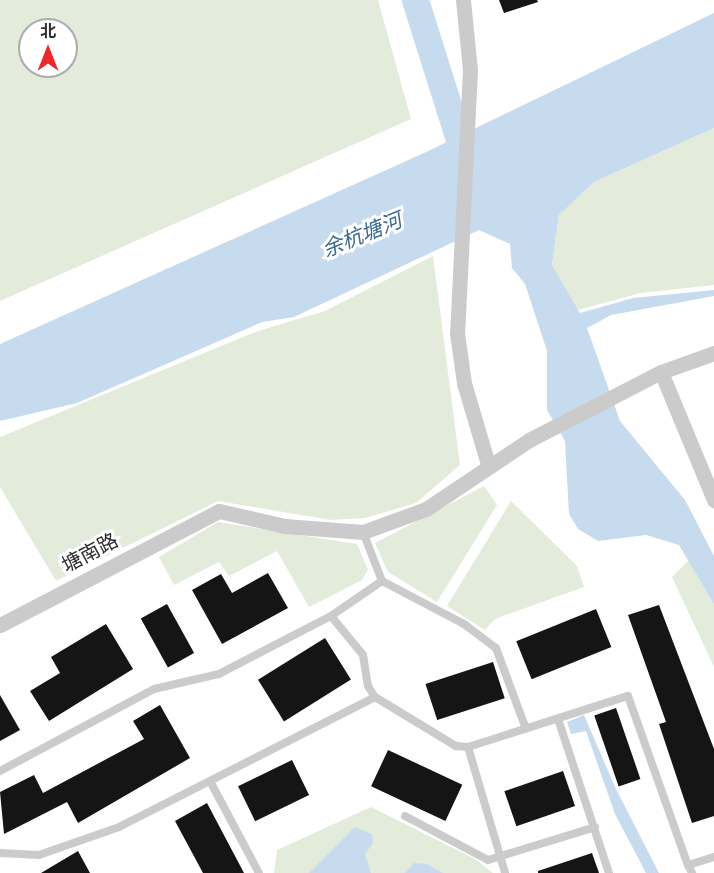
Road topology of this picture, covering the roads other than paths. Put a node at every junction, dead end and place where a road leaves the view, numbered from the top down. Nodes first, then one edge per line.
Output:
1 (463, 0) edge
2 (714, 353) edge
3 (661, 372) junction
4 (488, 464) junction
5 (714, 500) edge
6 (363, 532) junction
7 (382, 581) junction
8 (331, 616) junction
9 (0, 625) edge
10 (375, 697) junction
11 (558, 719) junction
12 (526, 729) junction
13 (468, 747) junction
14 (0, 771) edge
15 (210, 781) junction
16 (405, 816) dead end
17 (595, 827) junction
18 (0, 853) edge
19 (500, 857) junction
20 (714, 857) edge
21 (688, 865) junction
22 (259, 873) edge
23 (505, 873) edge
24 (609, 873) edge
25 (692, 873) edge

1 - 4 street
2 - 3 street
3 - 4 street
3 - 5 street
4 - 6 street
6 - 7 lane
6 - 9 street, 塘南路
7 - 8 lane
7 - 12 lane
8 - 10 lane
8 - 14 lane
10 - 13 lane
10 - 15 lane
11 - 12 lane
11 - 17 lane
11 - 21 lane
12 - 13 lane
13 - 19 lane
15 - 18 lane
15 - 22 lane
16 - 19 lane
17 - 19 lane
17 - 24 lane
19 - 23 lane
20 - 21 lane
21 - 25 lane

